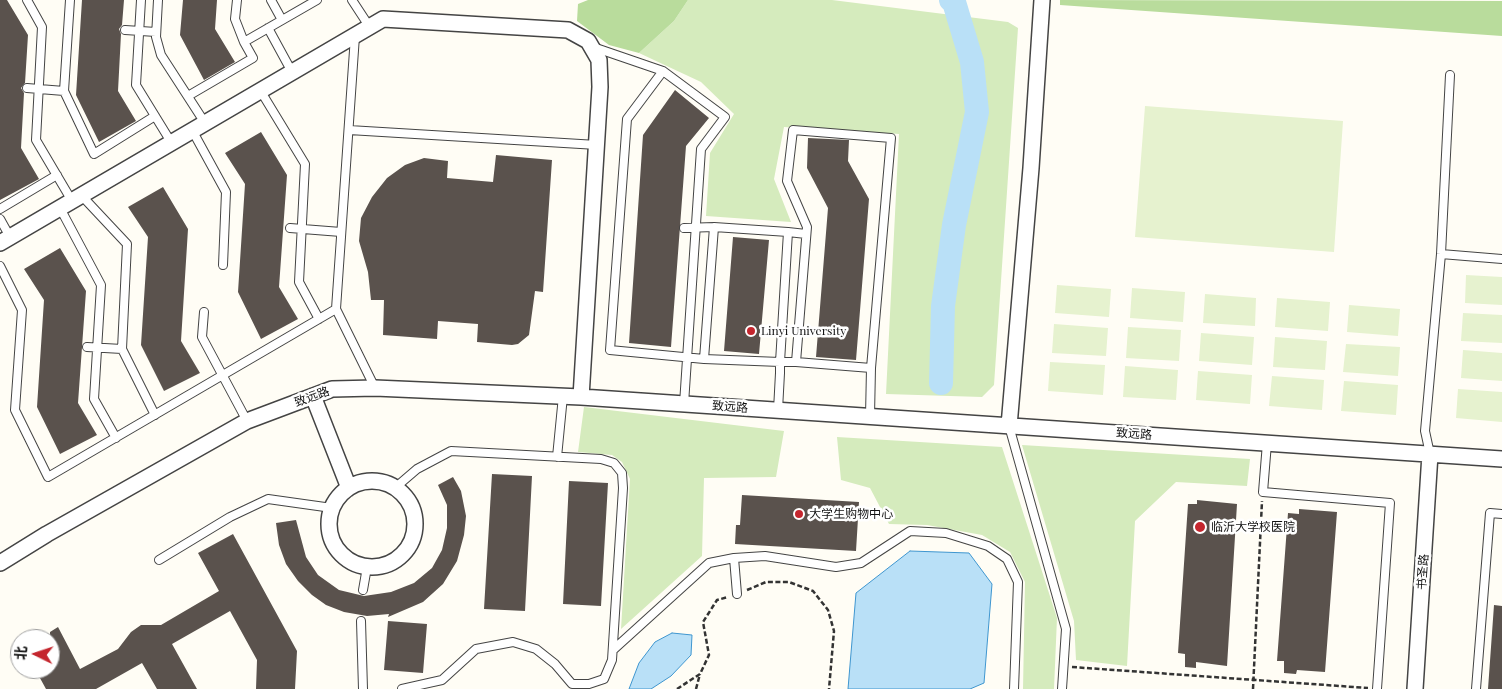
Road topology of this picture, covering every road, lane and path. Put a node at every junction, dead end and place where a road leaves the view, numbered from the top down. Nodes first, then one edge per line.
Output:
1 (27, 0) edge
2 (70, 0) edge
3 (141, 0) edge
4 (158, 0) edge
5 (237, 0) edge
6 (271, 0) edge
7 (317, 0) edge
8 (352, 0) edge
9 (1042, 0) edge
10 (282, 20) junction
11 (369, 26) junction
12 (268, 28) junction
13 (125, 30) dead end
14 (139, 31) junction
15 (156, 32) junction
16 (356, 34) junction
17 (244, 42) junction
18 (591, 46) junction
19 (663, 71) junction
20 (292, 72) junction
21 (1450, 75) dead end
22 (28, 88) dead end
23 (38, 88) junction
24 (260, 90) junction
25 (64, 91) junction
26 (188, 96) junction
27 (155, 116) junction
28 (198, 126) junction
29 (349, 130) junction
30 (172, 142) junction
31 (597, 145) junction
32 (57, 175) junction
33 (71, 201) junction
34 (0, 209) edge
35 (0, 219) edge
36 (695, 227) junction
37 (714, 227) junction
38 (290, 228) dead end
39 (684, 228) dead end
40 (302, 230) junction
41 (341, 232) junction
42 (788, 232) junction
43 (806, 234) junction
44 (5, 240) edge
45 (1441, 254) junction
46 (1502, 259) edge
47 (222, 265) dead end
48 (0, 266) edge
49 (336, 309) junction
50 (204, 312) dead end
51 (318, 319) junction
52 (87, 347) dead end
53 (97, 348) junction
54 (122, 349) junction
55 (687, 357) junction
56 (704, 359) junction
57 (780, 362) junction
58 (796, 362) junction
59 (871, 368) junction
60 (222, 375) junction
61 (375, 388) junction
62 (313, 396) junction
63 (563, 396) junction
64 (582, 397) junction
65 (684, 404) junction
66 (778, 410) junction
67 (154, 415) junction
68 (870, 416) junction
69 (247, 421) junction
70 (1009, 426) junction
71 (116, 438) junction
72 (1267, 443) junction
73 (1430, 454) junction
74 (557, 456) junction
75 (1502, 459) edge
76 (396, 487) junction
77 (349, 488) junction
78 (1263, 492) junction
79 (332, 508) junction
80 (1502, 514) edge
81 (734, 558) junction
82 (159, 560) dead end
83 (0, 563) edge
84 (367, 567) junction
85 (363, 590) dead end
86 (736, 594) junction
87 (361, 621) dead end
88 (613, 650) junction
89 (1064, 666) junction
90 (700, 674) junction
91 (1253, 681) junction
92 (362, 689) edge
93 (402, 689) edge
94 (677, 689) edge
95 (696, 689) edge
96 (829, 689) edge
97 (1014, 689) edge
98 (1062, 689) edge
99 (1252, 689) edge
100 (1377, 689) edge
101 (1384, 689) edge
102 (1415, 689) edge
103 (1476, 689) edge

1 - 23 lane
2 - 25 lane
3 - 14 lane
4 - 15 lane
5 - 17 lane
6 - 10 lane
7 - 10 lane
8 - 11 lane
9 - 70 street
10 - 12 lane
11 - 16 street
11 - 18 street
12 - 17 lane
12 - 20 lane
13 - 14 lane
14 - 15 lane
14 - 27 lane
15 - 26 lane
16 - 20 street
16 - 29 lane
17 - 26 lane
18 - 19 lane
18 - 31 street
19 - 36 lane
19 - 55 lane
20 - 24 street
21 - 45 lane
22 - 23 lane
23 - 25 lane
23 - 32 lane
24 - 28 street
24 - 40 lane
25 - 27 lane
26 - 28 lane
27 - 30 lane
28 - 30 street
28 - 47 lane
29 - 31 lane
29 - 41 lane
30 - 33 street
31 - 64 street
32 - 33 lane
32 - 34 lane
33 - 44 street
33 - 53 lane
33 - 54 lane
35 - 44 lane
36 - 37 lane
36 - 39 lane
36 - 55 lane
37 - 42 lane
37 - 56 lane
38 - 40 lane
40 - 41 lane
40 - 51 lane
41 - 49 lane
42 - 43 lane
42 - 57 lane
43 - 58 lane
43 - 59 lane
45 - 46 lane
45 - 73 lane
48 - 71 lane
49 - 51 lane
49 - 61 lane
50 - 60 lane
51 - 60 lane
52 - 53 lane
53 - 54 lane
53 - 71 lane
54 - 67 lane
55 - 56 lane
55 - 65 lane
56 - 57 lane
57 - 58 lane
57 - 66 lane
58 - 59 lane
59 - 68 lane
60 - 67 lane
60 - 69 lane
61 - 62 street, 致远路
61 - 63 street, 致远路
62 - 69 street, 致远路
62 - 77 street
63 - 64 street, 致远路
63 - 74 lane
64 - 65 street, 致远路
65 - 66 street, 致远路
66 - 68 street, 致远路
67 - 71 lane
68 - 70 street, 致远路
69 - 83 street, 致远路
70 - 72 street, 致远路
70 - 89 lane
72 - 73 street, 致远路
72 - 78 lane
73 - 75 street, 致远路
73 - 102 street, 书圣路
74 - 76 lane
74 - 88 lane
76 - 77 street
76 - 84 street
77 - 79 street
78 - 91 path
78 - 100 lane
79 - 82 lane
79 - 84 street
80 - 103 lane
81 - 86 lane
81 - 88 lane
81 - 97 lane
84 - 85 lane
86 - 90 path
86 - 96 path
87 - 92 lane
88 - 93 lane
89 - 91 path
89 - 98 lane
90 - 94 path
90 - 95 path
91 - 99 path
91 - 100 path
100 - 101 lane

